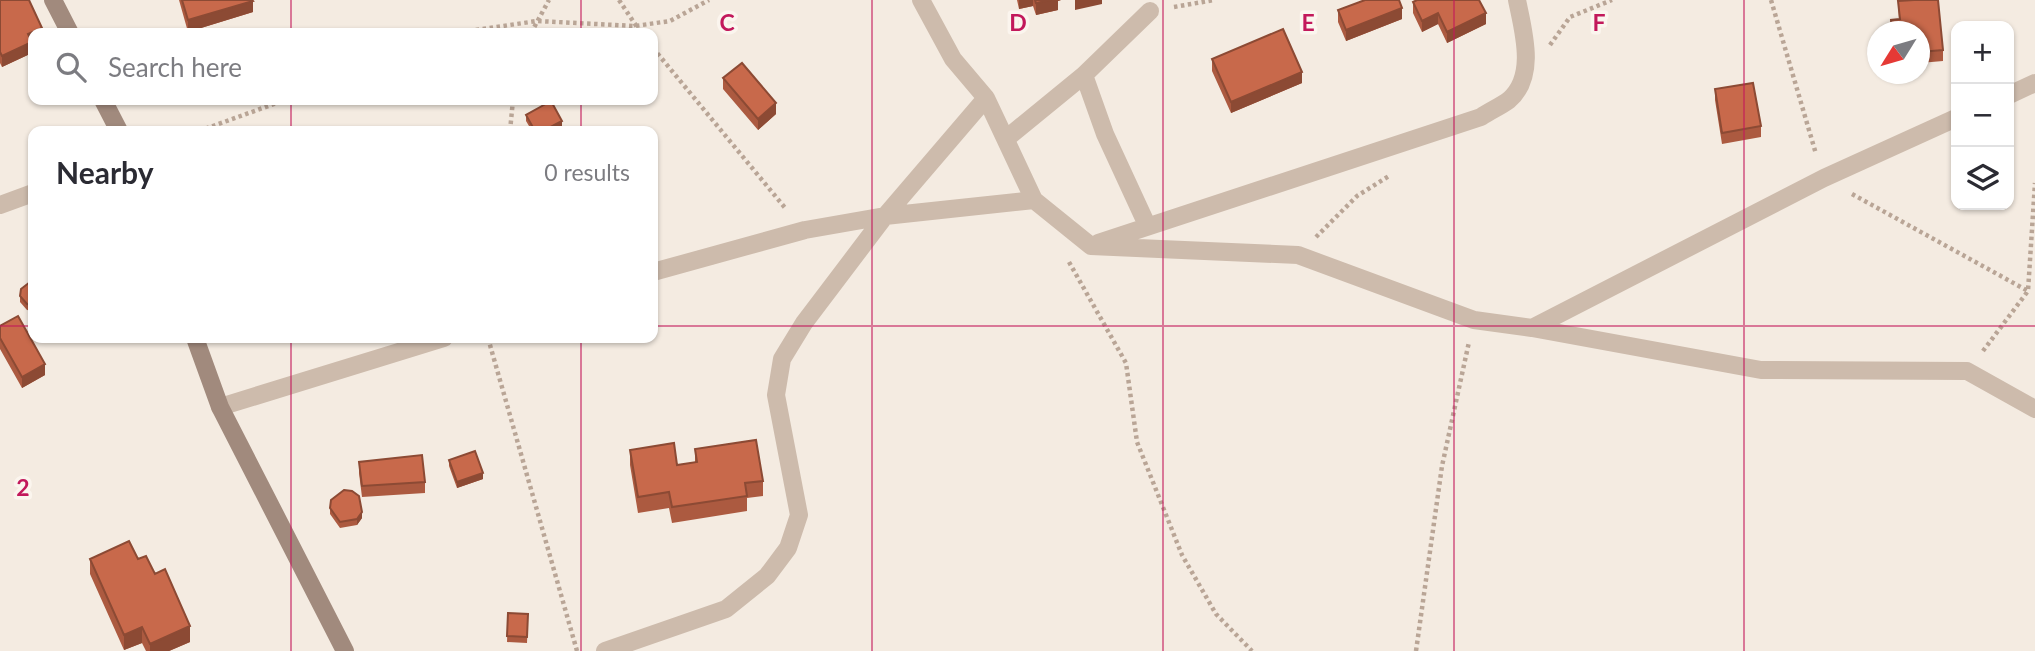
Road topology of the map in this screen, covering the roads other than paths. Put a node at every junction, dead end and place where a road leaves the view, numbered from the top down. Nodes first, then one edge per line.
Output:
1 (53, 0) edge
2 (920, 0) edge
3 (1517, 0) edge
4 (1150, 11) road end
5 (67, 28) edge
6 (1084, 75) junction
7 (2035, 83) edge
8 (2014, 93) edge
9 (986, 97) junction
10 (106, 105) edge
11 (1951, 120) edge
12 (116, 126) edge
13 (1007, 138) junction
14 (28, 195) edge
15 (1034, 200) junction
16 (0, 205) edge
17 (886, 216) junction
18 (1147, 225) junction
19 (1091, 246) junction
20 (658, 271) edge
21 (1532, 328) junction
22 (197, 343) edge
23 (428, 343) edge
24 (220, 407) junction
25 (2035, 410) edge
26 (345, 651) edge
27 (605, 651) edge

1 - 5 street
2 - 9 street
3 - 18 street
4 - 6 street
6 - 13 street
6 - 18 street
7 - 8 street
9 - 13 street
9 - 17 street
10 - 12 street
11 - 21 street
13 - 15 street
14 - 16 street
15 - 17 street
15 - 19 street
17 - 20 street
17 - 27 street
18 - 19 street
19 - 21 street
21 - 25 street
22 - 24 street
23 - 24 street
24 - 26 street

